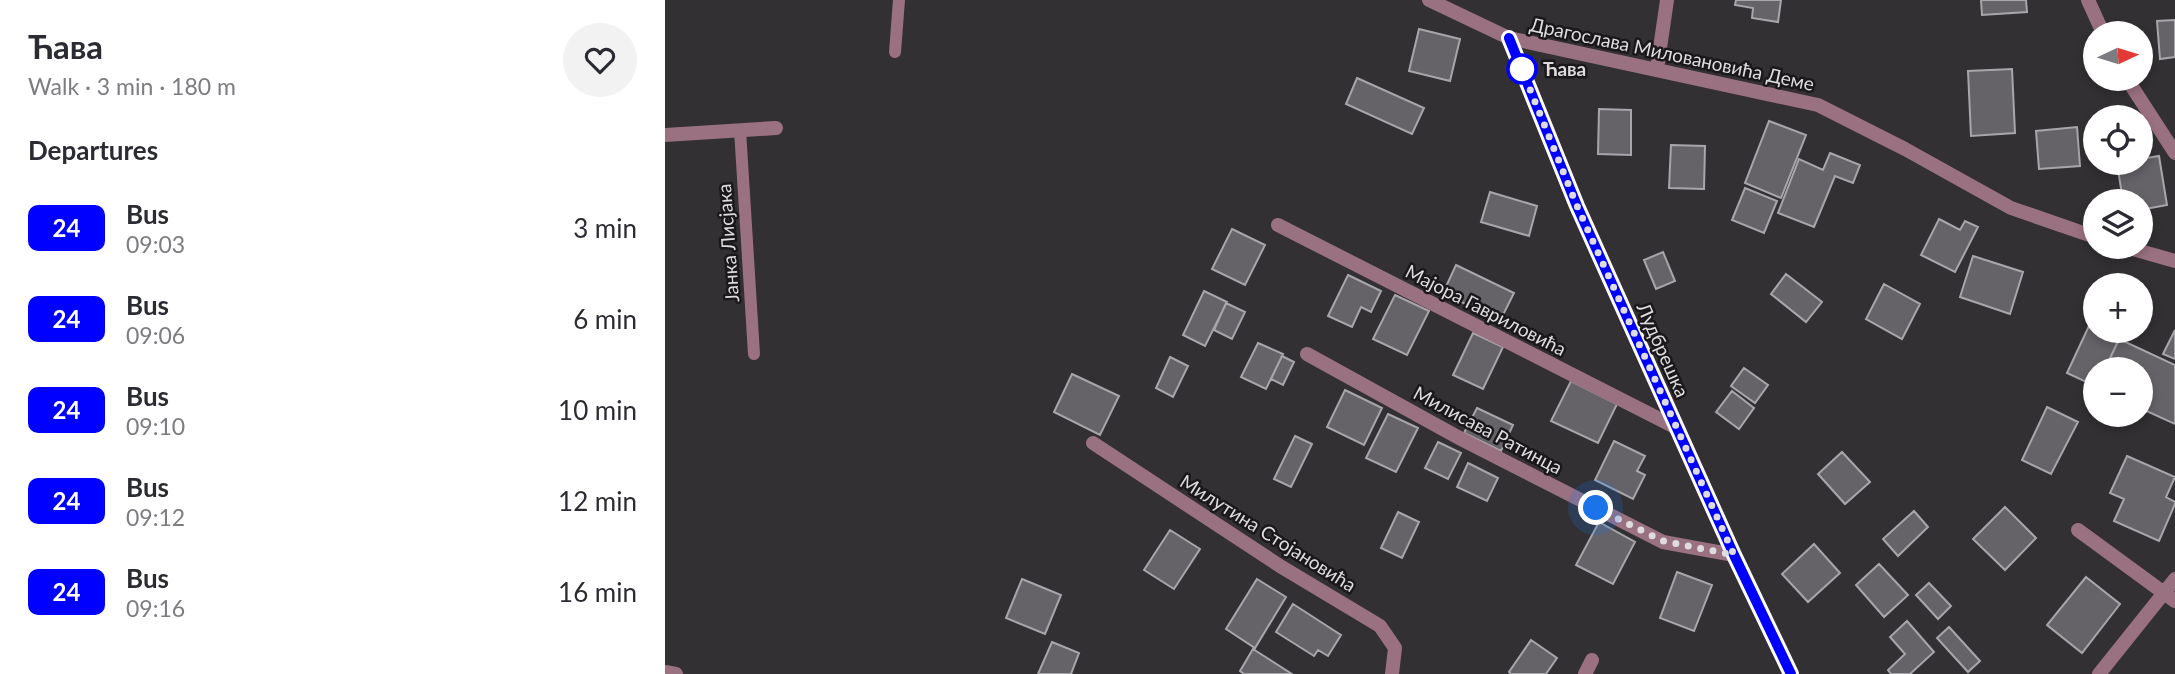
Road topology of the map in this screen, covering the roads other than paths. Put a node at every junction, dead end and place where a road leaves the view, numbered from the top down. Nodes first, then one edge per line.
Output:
1 (899, 0) edge
2 (1429, 0) edge
3 (1667, 0) edge
4 (2088, 0) edge
5 (2098, 21) edge
6 (1509, 38) junction
7 (895, 52) dead end
8 (1657, 69) junction
9 (2135, 91) edge
10 (776, 128) dead end
11 (740, 130) junction
12 (665, 135) edge
13 (2175, 153) edge
14 (1278, 225) dead end
15 (2083, 233) edge
16 (2153, 255) edge
17 (2175, 261) edge
18 (754, 354) dead end
19 (1307, 354) dead end
20 (1677, 428) junction
21 (1093, 443) dead end
22 (2078, 530) dead end
23 (1734, 555) junction
24 (2175, 579) edge
25 (2170, 597) edge
26 (665, 672) edge
27 (676, 674) edge
28 (1392, 674) edge
29 (1791, 674) edge
30 (2099, 674) edge

1 - 7 lane
2 - 6 street, Драгослава Миловановића Деме
3 - 8 street
4 - 5 street
6 - 8 street, Драгослава Миловановића Деме
6 - 20 street, Лудбрешка
8 - 15 street, Драгослава Миловановића Деме
9 - 13 street
10 - 11 street
11 - 12 street
11 - 18 lane, Јанка Лисјака
14 - 20 street, Мајора Гавриловића
16 - 17 street
19 - 23 street, Милисава Ратинца
20 - 23 street, Лудбрешка
21 - 28 street, Милутина Стојановића
22 - 25 street
23 - 29 street, Лудбрешка
24 - 25 street
25 - 30 street
26 - 27 street

